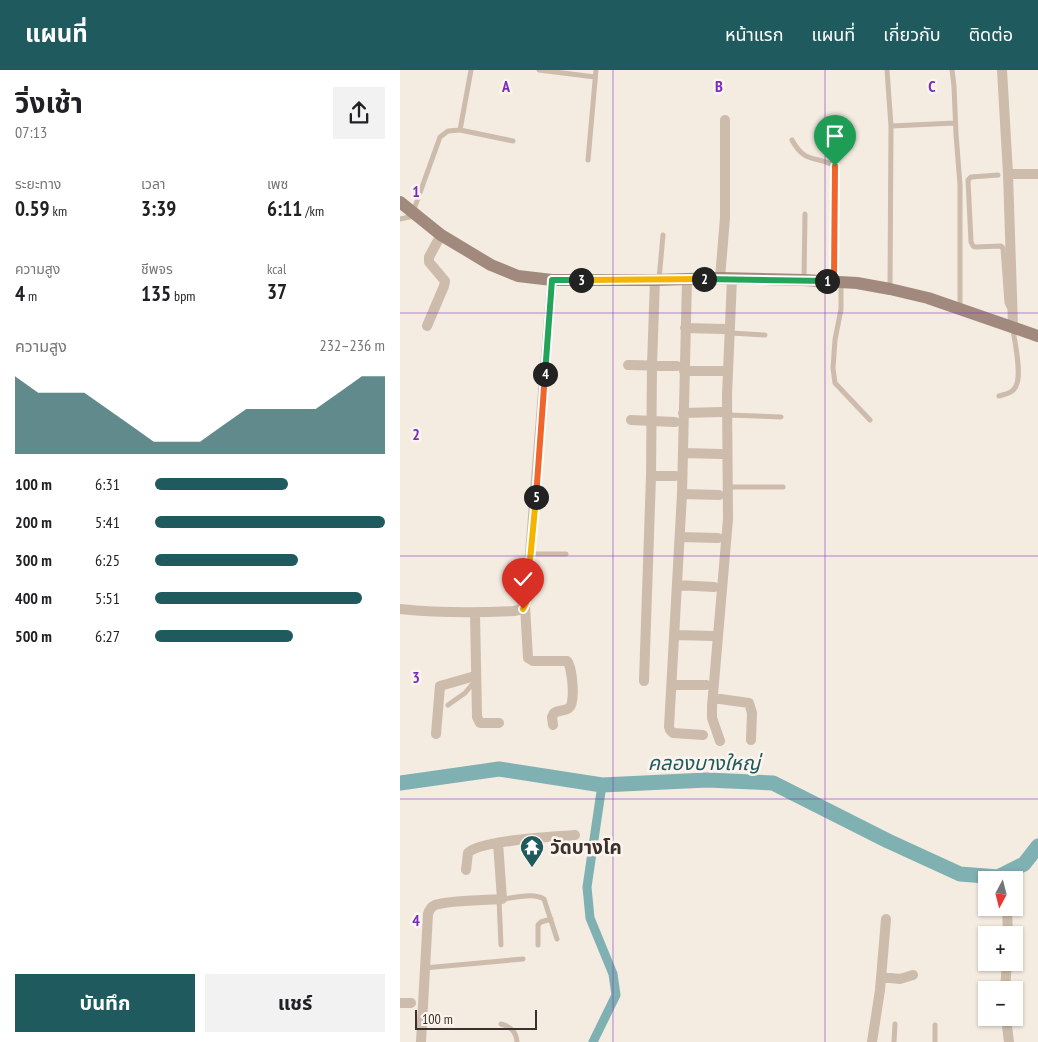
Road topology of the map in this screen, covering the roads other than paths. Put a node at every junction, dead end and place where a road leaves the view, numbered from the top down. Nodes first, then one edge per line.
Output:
1 (471, 70) edge
2 (539, 70) edge
3 (596, 70) edge
4 (887, 70) edge
5 (952, 70) edge
6 (1002, 70) edge
7 (595, 77) junction
8 (725, 120) dead end
9 (955, 124) junction
10 (891, 126) junction
11 (460, 130) junction
12 (792, 140) dead end
13 (513, 141) dead end
14 (588, 160) dead end
15 (1038, 174) edge
16 (1003, 175) junction
17 (400, 202) edge
18 (415, 214) junction
19 (805, 214) dead end
20 (400, 219) edge
21 (441, 235) junction
22 (663, 235) dead end
23 (726, 278) junction
24 (552, 280) junction
25 (657, 280) junction
26 (687, 280) junction
27 (804, 280) junction
28 (837, 282) junction
29 (890, 289) junction
30 (960, 308) junction
31 (1013, 308) junction
32 (427, 326) dead end
33 (1013, 327) junction
34 (685, 328) junction
35 (728, 331) junction
36 (765, 335) dead end
37 (1038, 336) edge
38 (628, 365) dead end
39 (652, 365) junction
40 (680, 368) junction
41 (724, 371) dead end
42 (999, 396) dead end
43 (683, 413) junction
44 (725, 413) junction
45 (781, 417) dead end
46 (631, 420) dead end
47 (870, 420) dead end
48 (651, 421) junction
49 (675, 422) dead end
50 (683, 453) junction
51 (721, 454) dead end
52 (651, 476) junction
53 (675, 476) dead end
54 (727, 487) junction
55 (783, 488) dead end
56 (682, 494) junction
57 (719, 495) dead end
58 (680, 537) junction
59 (718, 538) dead end
60 (531, 554) junction
61 (566, 554) dead end
62 (677, 586) junction
63 (714, 587) dead end
64 (525, 606) junction
65 (400, 609) edge
66 (475, 613) junction
67 (675, 635) junction
68 (713, 636) dead end
69 (475, 678) junction
70 (644, 681) dead end
71 (672, 684) junction
72 (706, 685) dead end
73 (713, 698) junction
74 (448, 705) dead end
75 (499, 723) dead end
76 (553, 725) dead end
77 (436, 734) dead end
78 (703, 735) dead end
79 (750, 740) dead end
80 (720, 741) dead end
81 (575, 835) dead end
82 (498, 843) junction
83 (466, 870) dead end
84 (500, 899) junction
85 (551, 919) junction
86 (886, 919) dead end
87 (558, 939) dead end
88 (501, 945) dead end
89 (538, 945) dead end
90 (522, 959) dead end
91 (424, 968) junction
92 (912, 975) dead end
93 (881, 977) junction
94 (501, 1024) dead end
95 (895, 1024) dead end
96 (936, 1024) dead end
97 (1007, 1026) edge
98 (421, 1042) edge
99 (517, 1042) edge
100 (872, 1042) edge
101 (894, 1042) edge
102 (935, 1042) edge
103 (1009, 1042) edge

1 - 11 lane
2 - 7 lane
3 - 7 lane
4 - 10 lane
5 - 9 lane
6 - 16 street
7 - 14 lane
8 - 23 street
9 - 10 lane
9 - 30 lane
10 - 29 lane
11 - 13 lane
11 - 18 lane
12 - 28 lane
15 - 16 street
16 - 31 street
16 - 31 lane
17 - 18 street
18 - 20 lane
18 - 21 street
19 - 27 lane
21 - 24 street
21 - 32 street
22 - 25 lane
23 - 26 street
23 - 27 street
23 - 35 street
24 - 25 street
24 - 60 street
25 - 26 street
25 - 39 street
26 - 34 street
27 - 28 street
28 - 29 street
28 - 47 lane
29 - 30 street
30 - 33 street
31 - 33 street
33 - 37 street
33 - 42 lane
34 - 35 street
34 - 40 street
35 - 36 lane
35 - 44 street
38 - 39 street
39 - 40 street
39 - 48 street
40 - 41 street
40 - 43 street
43 - 44 street
43 - 50 street
44 - 45 lane
44 - 54 street
46 - 48 street
48 - 49 street
48 - 52 street
50 - 51 street
50 - 56 street
52 - 53 street
52 - 70 street
54 - 55 lane
54 - 73 street
56 - 57 street
56 - 58 street
58 - 59 street
58 - 62 street
60 - 61 lane
60 - 64 street
62 - 63 street
62 - 67 street
64 - 66 street
64 - 76 street
65 - 66 street
66 - 69 street
67 - 68 street
67 - 71 street
69 - 74 lane
69 - 75 street
69 - 77 street
71 - 72 street
71 - 78 street
73 - 79 street
73 - 80 street
81 - 82 street
82 - 83 street
82 - 84 street
84 - 85 lane
84 - 88 lane
84 - 91 street
85 - 87 lane
85 - 89 lane
86 - 93 street
90 - 91 lane
91 - 98 street
92 - 93 street
93 - 100 street
94 - 99 lane
95 - 101 lane
96 - 102 lane
97 - 103 street

